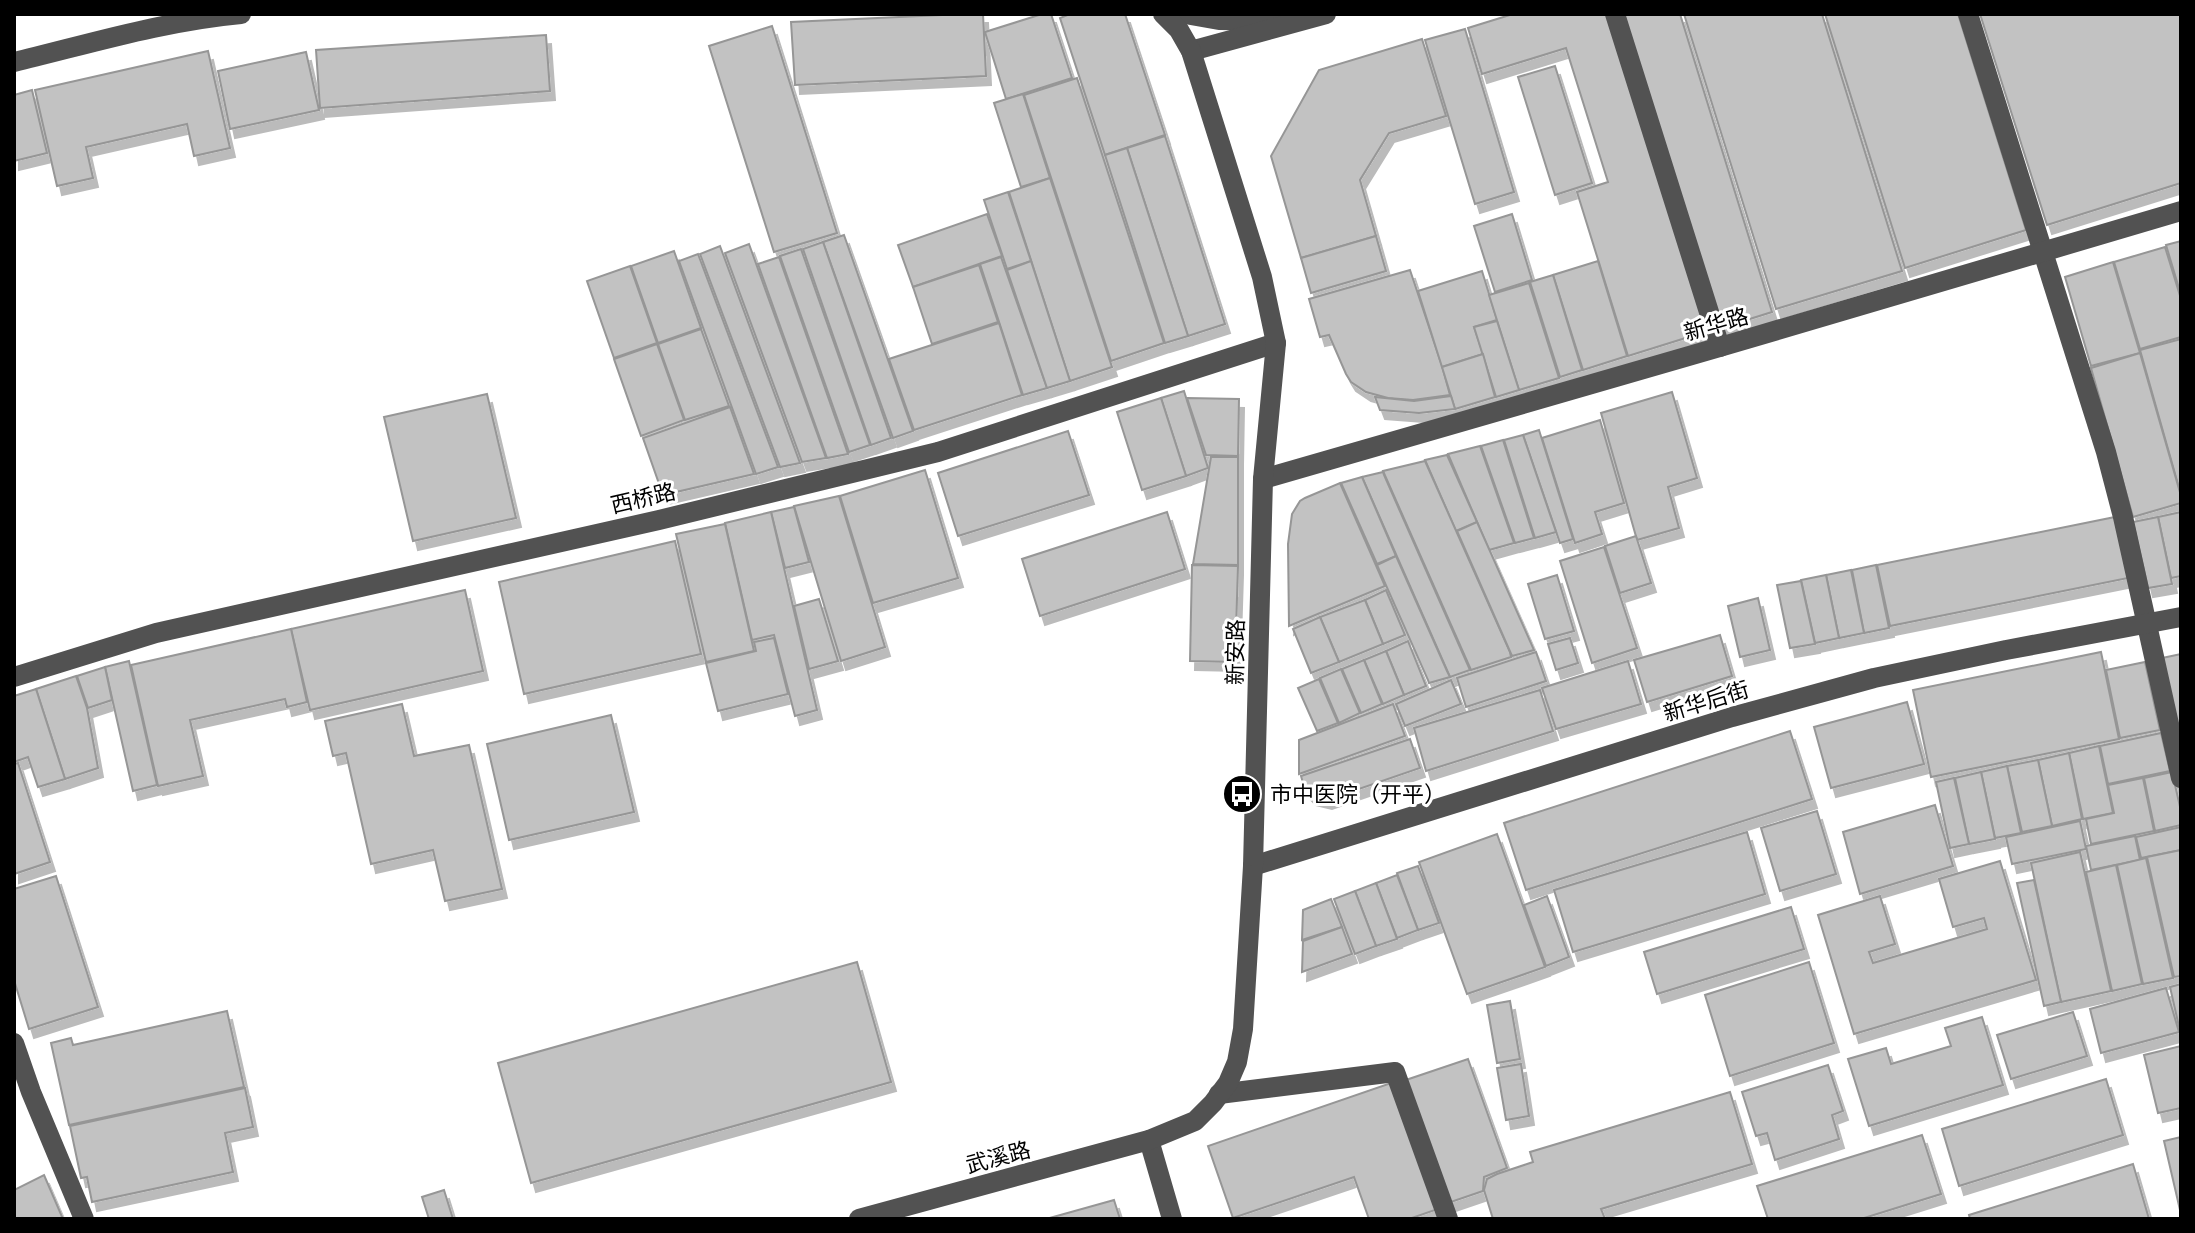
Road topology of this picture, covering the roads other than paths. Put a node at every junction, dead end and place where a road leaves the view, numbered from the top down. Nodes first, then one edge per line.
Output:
1 (241, 14) edge
2 (1163, 14) edge
3 (1185, 14) edge
4 (1615, 14) edge
5 (1968, 14) edge
6 (1319, 16) edge
7 (1191, 51) junction
8 (14, 62) edge
9 (2181, 211) edge
10 (2044, 252) junction
11 (1276, 343) junction
12 (1720, 347) junction
13 (1263, 479) junction
14 (2181, 617) edge
15 (2146, 623) junction
16 (14, 677) edge
17 (2181, 778) edge
18 (1253, 866) junction
19 (14, 1043) edge
20 (1219, 1094) junction
21 (1149, 1140) junction
22 (84, 1219) edge
23 (859, 1219) edge
24 (1172, 1219) edge
25 (1448, 1219) edge

1 - 8 street
2 - 7 street, 新安路
3 - 6 street
4 - 12 street
5 - 10 street
6 - 7 street
7 - 11 street, 新安路
9 - 10 street, 新华路
10 - 12 street, 新华路
10 - 15 street
11 - 13 street, 新安路
11 - 16 street, 西桥路
12 - 13 street, 新华路
13 - 18 street, 新安路
14 - 15 street, 新华后街
15 - 17 street
15 - 18 street, 新华后街
18 - 20 street, 新安路
19 - 22 street
20 - 21 street, 新安路
20 - 25 street
21 - 23 street, 武溪路
21 - 24 street

